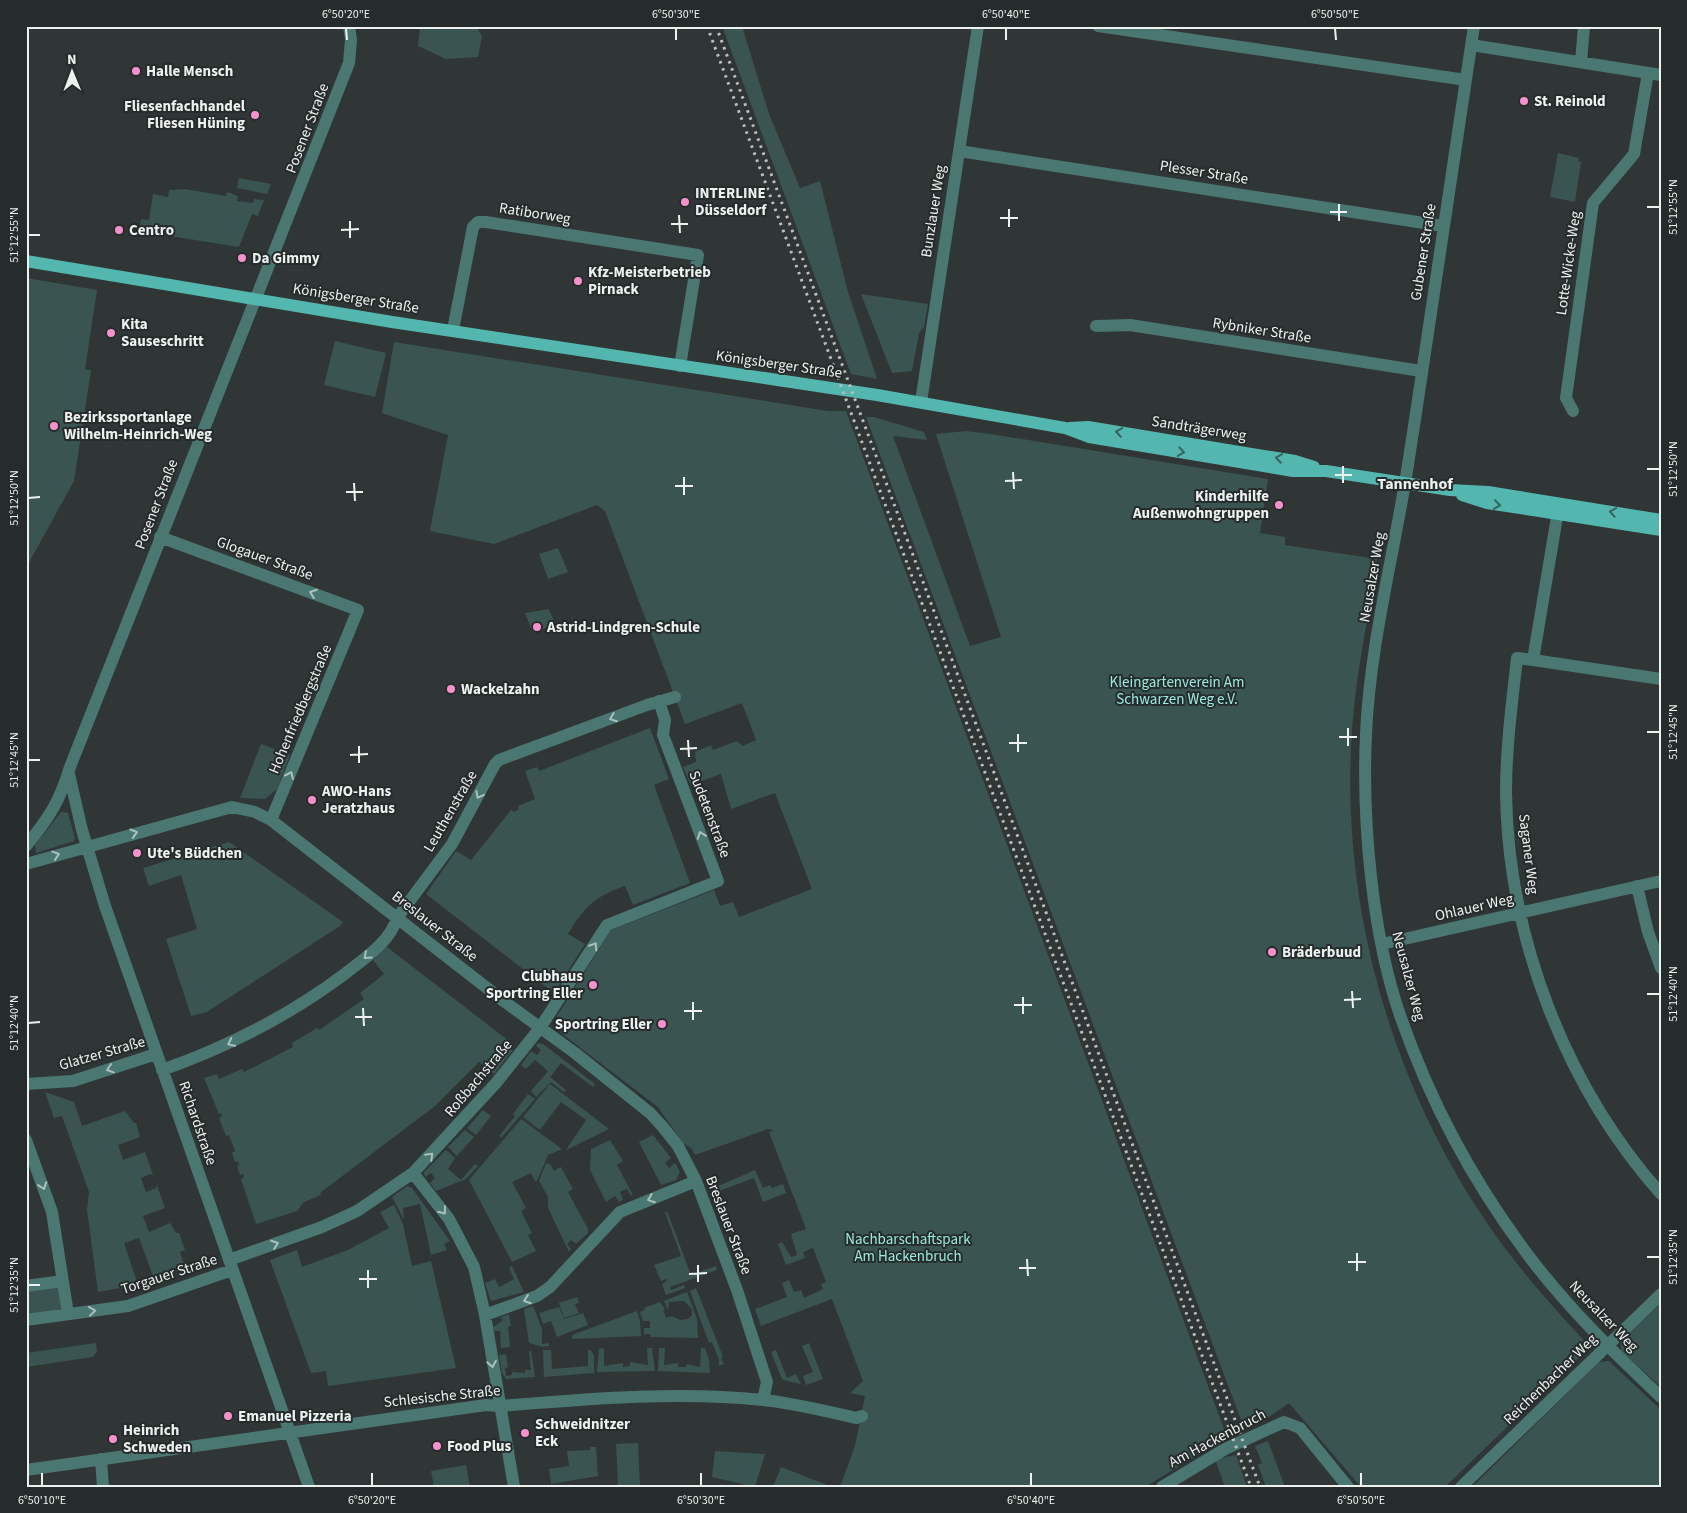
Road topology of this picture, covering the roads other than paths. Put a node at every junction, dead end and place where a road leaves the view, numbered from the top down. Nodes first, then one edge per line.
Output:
1 (349, 26) edge
2 (978, 26) edge
3 (1098, 26) edge
4 (1474, 26) edge
5 (1584, 26) edge
6 (1471, 46) junction
7 (1581, 62) junction
8 (1655, 74) edge
9 (1466, 80) junction
10 (959, 151) junction
11 (1443, 226) junction
12 (26, 261) edge
13 (256, 298) junction
14 (1096, 326) dead end
15 (453, 330) junction
16 (680, 366) junction
17 (1422, 371) junction
18 (872, 394) joint
19 (921, 402) junction
20 (1573, 411) dead end
21 (1405, 484) junction
22 (1558, 508) junction
23 (1660, 523) edge
24 (160, 537) junction
25 (358, 610) joint
26 (1534, 660) junction
27 (1661, 679) edge
28 (675, 697) dead end
29 (659, 701) junction
30 (70, 767) junction
31 (270, 820) junction
32 (26, 846) edge
33 (87, 846) junction
34 (26, 864) edge
35 (718, 881) joint
36 (1661, 881) edge
37 (1638, 886) junction
38 (1521, 913) junction
39 (397, 918) junction
40 (1382, 944) junction
41 (1661, 968) edge
42 (540, 1028) junction
43 (156, 1054) junction
44 (162, 1070) junction
45 (26, 1084) edge
46 (26, 1140) edge
47 (413, 1173) junction
48 (696, 1182) junction
49 (1661, 1194) edge
50 (230, 1265) junction
51 (63, 1281) junction
52 (26, 1286) edge
53 (1661, 1294) edge
54 (68, 1314) junction
55 (485, 1315) junction
56 (26, 1320) edge
57 (1608, 1345) junction
58 (1661, 1397) edge
59 (763, 1400) junction
60 (500, 1406) junction
61 (862, 1416) dead end
62 (289, 1431) junction
63 (101, 1459) junction
64 (26, 1470) edge
65 (104, 1487) edge
66 (309, 1487) edge
67 (514, 1487) edge
68 (1162, 1487) edge
69 (1348, 1487) edge
70 (1461, 1487) edge

1 - 13 street, Posener Straße
2 - 10 street, Bunzlauer Weg
3 - 9 street
4 - 6 street, Gubener Straße
5 - 7 street
6 - 7 street
6 - 9 street, Gubener Straße
7 - 8 street
8 - 20 street, Lotte-Wicke-Weg
9 - 11 street, Gubener Straße
10 - 11 street, Plesser Straße
10 - 19 street, Bunzlauer Weg
11 - 17 street, Gubener Straße
12 - 13 main road, Königsberger Straße
13 - 15 main road, Königsberger Straße
13 - 24 street, Posener Straße
14 - 17 street, Rybniker Straße
15 - 16 main road, Königsberger Straße
15 - 16 street, Ratiborweg
16 - 18 main road, Königsberger Straße
17 - 21 street, Gubener Straße
18 - 19 main road, Sandträgerweg
19 - 21 main road, Sandträgerweg
21 - 22 main road, Sandträgerweg
21 - 40 street, Neusalzer Weg
22 - 23 main road, Sandträgerweg
22 - 26 street
25 -> 24 street, Glogauer Straße
24 - 30 street, Posener Straße
31 -> 25 street, Hohenfriedbergstraße
26 - 27 street
26 - 38 street, Saganer Weg
28 - 29 street, Leuthenstraße
35 -> 29 street, Sudetenstraße
29 -> 39 street, Leuthenstraße
30 - 32 street, Posener Straße
30 - 33 street, Richardstraße
33 -> 31 street, Breslauer Straße
31 - 39 street, Breslauer Straße
34 -> 33 street, Breslauer Straße
33 - 43 street, Richardstraße
42 -> 35 street, Roßbachstraße
36 - 37 street, Ohlauer Weg
37 - 38 street, Ohlauer Weg
37 - 41 street
38 - 40 street, Ohlauer Weg
38 - 49 street, Saganer Weg
39 - 42 street, Breslauer Straße
39 -> 44 street, Leuthenstraße
40 - 57 street, Neusalzer Weg
47 -> 42 street, Roßbachstraße
42 - 48 street, Breslauer Straße
43 - 44 street, Richardstraße
43 -> 45 street, Glatzer Straße
44 - 50 street, Richardstraße
46 -> 51 street
50 -> 47 street, Roßbachstraße
47 -> 55 street
48 -> 55 street
48 - 59 street, Breslauer Straße
54 -> 50 street, Torgauer Straße
50 - 62 street, Richardstraße
51 - 52 street
51 - 54 street
53 - 57 street, Reichenbacher Weg
54 - 56 street, Torgauer Straße
55 -> 60 street
57 - 58 street, Neusalzer Weg
57 - 70 street, Reichenbacher Weg
59 - 60 street, Schlesische Straße
59 - 61 street, Schlesische Straße
60 - 62 street, Schlesische Straße
60 - 67 street
62 - 63 street, Schlesische Straße
62 - 66 street, Richardstraße
63 - 64 street, Schlesische Straße
63 - 65 street
68 - 69 street, Am Hackenbruch

